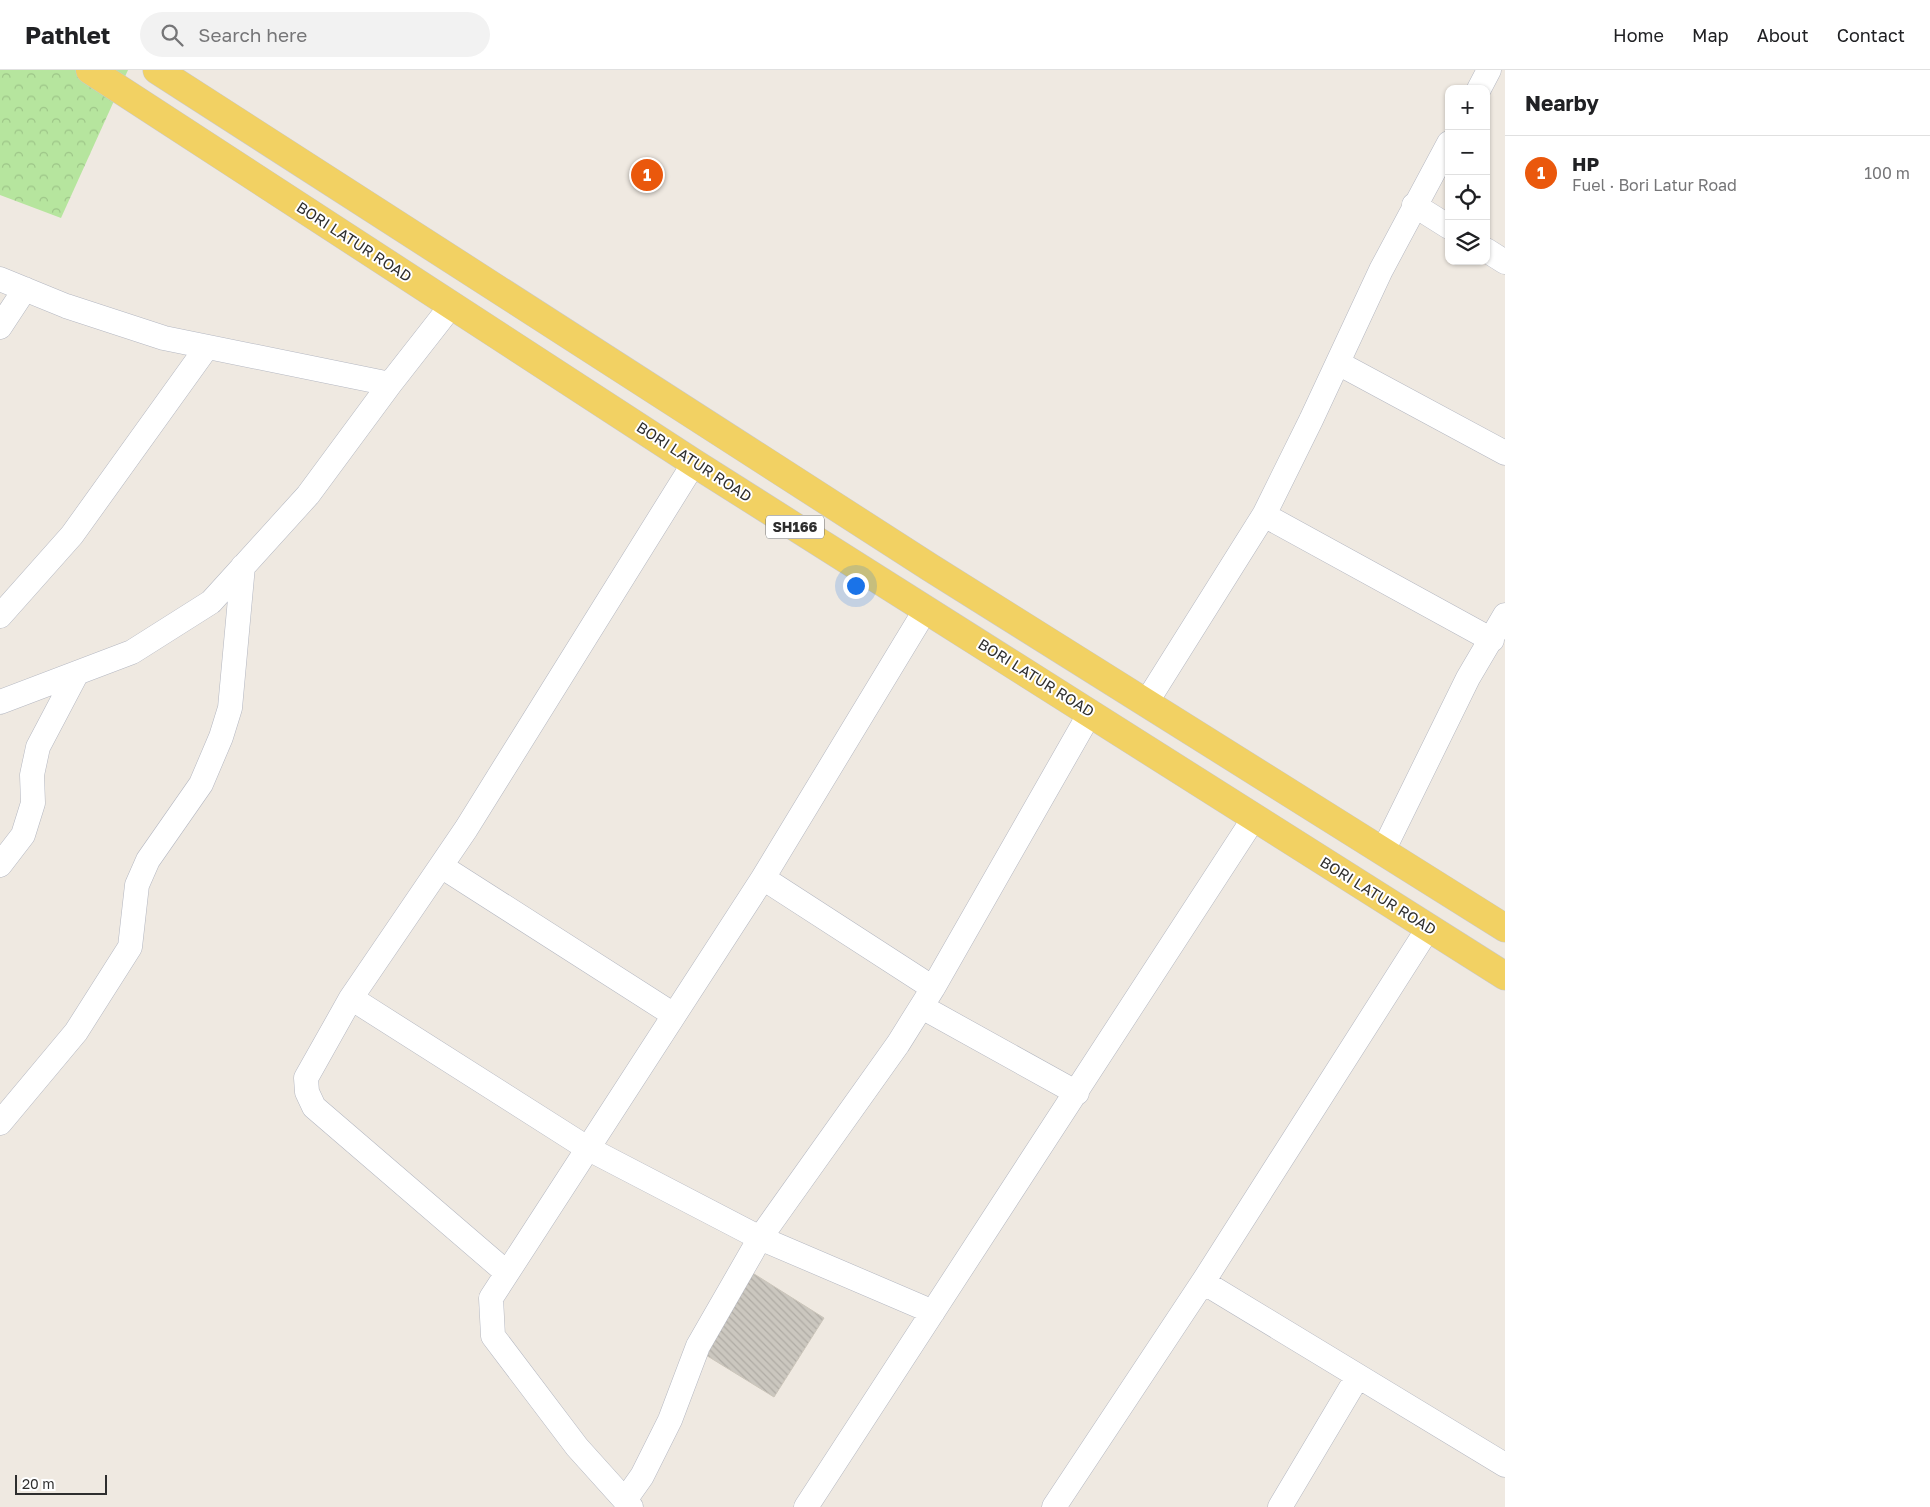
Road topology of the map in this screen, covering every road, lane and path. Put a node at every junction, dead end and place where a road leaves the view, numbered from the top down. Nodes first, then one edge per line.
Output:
1 (90, 70) edge
2 (157, 70) edge
3 (1490, 70) edge
4 (1481, 85) edge
5 (1445, 150) edge
6 (1414, 205) junction
7 (1445, 224) edge
8 (1490, 253) edge
9 (1505, 262) edge
10 (0, 279) edge
11 (25, 289) junction
12 (451, 306) junction
13 (0, 327) edge
14 (206, 347) junction
15 (1338, 363) junction
16 (390, 384) junction
17 (1505, 454) edge
18 (694, 464) junction
19 (1264, 515) junction
20 (243, 566) junction
21 (2, 609) edge
22 (926, 609) junction
23 (1505, 615) edge
24 (1492, 640) junction
25 (77, 673) junction
26 (0, 702) edge
27 (1146, 703) junction
28 (1090, 713) junction
29 (1254, 818) junction
30 (1383, 851) junction
31 (0, 865) edge
32 (441, 866) junction
33 (763, 878) junction
34 (1429, 928) junction
35 (1505, 928) edge
36 (1505, 976) edge
37 (927, 997) junction
38 (351, 998) junction
39 (674, 1015) junction
40 (1077, 1093) junction
41 (0, 1123) edge
42 (587, 1148) junction
43 (760, 1238) junction
44 (507, 1273) junction
45 (1203, 1282) junction
46 (933, 1312) junction
47 (1358, 1376) junction
48 (1505, 1466) edge
49 (628, 1504) edge
50 (806, 1507) edge
51 (1054, 1507) edge
52 (1280, 1507) edge

1 - 12 main road, BORI LATUR ROAD / SH166
2 - 27 main road, SH166
3 - 4 street
5 - 6 street
6 - 7 street
6 - 15 street
8 - 9 street
10 - 11 street
11 - 13 street
11 - 14 street
12 - 16 street
12 - 18 main road, BORI LATUR ROAD / SH166
14 - 16 street
14 - 21 street
15 - 17 street
15 - 19 street
16 - 20 street
18 - 22 main road, BORI LATUR ROAD / SH166
18 - 32 street
19 - 24 street
19 - 27 street
20 - 25 street
20 - 41 street
22 - 28 main road, BORI LATUR ROAD / SH166
22 - 33 street
23 - 24 street
24 - 30 street
25 - 26 street
25 - 31 street
27 - 30 main road, SH166
28 - 29 main road, BORI LATUR ROAD / SH166
28 - 37 street
29 - 34 main road, BORI LATUR ROAD / SH166
29 - 40 street
30 - 35 main road, SH166
32 - 38 street
32 - 39 street
33 - 37 street
33 - 39 street
34 - 36 main road, BORI LATUR ROAD / SH166
34 - 45 street
37 - 40 street
37 - 43 street
38 - 42 street
38 - 44 street
39 - 42 street
40 - 46 street
42 - 43 street
42 - 44 street
43 - 46 street
43 - 49 street
44 - 49 street
45 - 47 street
45 - 51 street
46 - 50 street
47 - 48 street
47 - 52 street

